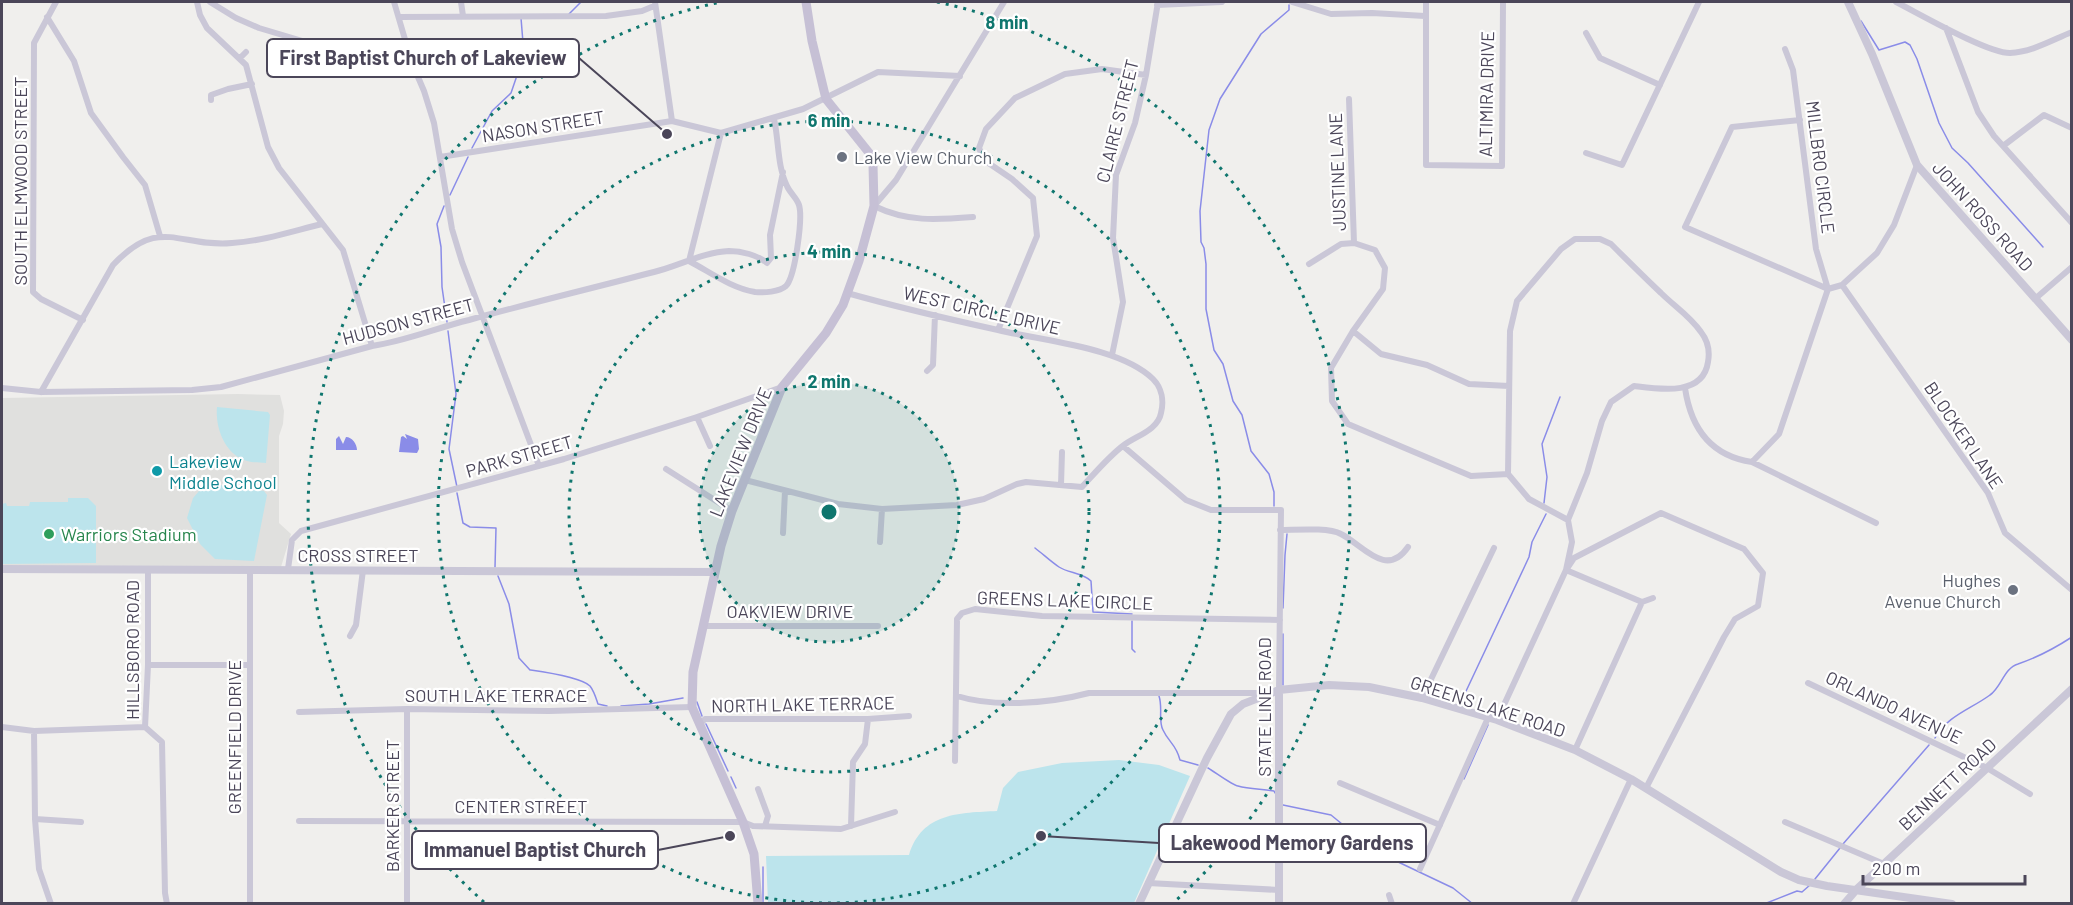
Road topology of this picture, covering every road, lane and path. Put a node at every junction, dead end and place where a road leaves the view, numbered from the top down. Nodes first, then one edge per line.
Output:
1 (56, 2) edge
2 (197, 2) edge
3 (210, 2) edge
4 (394, 2) edge
5 (461, 2) edge
6 (806, 2) edge
7 (1004, 2) edge
8 (1222, 2) edge
9 (1294, 2) edge
10 (1426, 2) edge
11 (1503, 2) edge
12 (1699, 2) edge
13 (1848, 2) edge
14 (1896, 2) edge
15 (1157, 3) edge
16 (655, 4) edge
17 (463, 16) junction
18 (1425, 16) junction
19 (47, 17) junction
20 (399, 17) junction
21 (1946, 28) junction
22 (2072, 32) edge
23 (1586, 33) dead end
24 (1785, 49) dead end
25 (246, 52) dead end
26 (240, 58) junction
27 (412, 63) junction
28 (1146, 75) junction
29 (960, 76) junction
30 (252, 84) junction
31 (1660, 85) junction
32 (826, 99) junction
33 (1349, 99) dead end
34 (211, 100) dead end
35 (774, 119) junction
36 (672, 120) junction
37 (1800, 120) junction
38 (2072, 128) edge
39 (721, 134) junction
40 (2003, 146) junction
41 (1586, 153) dead end
42 (440, 157) junction
43 (1917, 165) junction
44 (783, 172) junction
45 (874, 206) junction
46 (973, 217) dead end
47 (2072, 223) edge
48 (322, 224) junction
49 (160, 236) junction
50 (1354, 243) junction
51 (689, 261) junction
52 (1309, 264) dead end
53 (2072, 267) edge
54 (1842, 285) junction
55 (1828, 289) junction
56 (847, 293) junction
57 (2036, 298) junction
58 (935, 315) junction
59 (483, 317) junction
60 (83, 320) junction
61 (998, 330) junction
62 (1353, 331) junction
63 (2072, 339) edge
64 (372, 346) junction
65 (1112, 355) junction
66 (927, 371) dead end
67 (1509, 386) junction
68 (782, 387) junction
69 (2, 388) edge
70 (1685, 388) junction
71 (41, 392) junction
72 (697, 417) junction
73 (710, 446) dead end
74 (1123, 446) junction
75 (1062, 452) dead end
76 (1752, 462) junction
77 (540, 466) junction
78 (666, 469) dead end
79 (1508, 474) junction
80 (745, 480) junction
81 (1061, 485) junction
82 (785, 491) junction
83 (882, 509) junction
84 (732, 511) junction
85 (1568, 520) junction
86 (1876, 523) dead end
87 (1280, 530) junction
88 (783, 533) dead end
89 (880, 542) dead end
90 (1408, 547) dead end
91 (1494, 548) dead end
92 (2, 569) edge
93 (288, 569) junction
94 (148, 570) junction
95 (250, 570) junction
96 (363, 570) junction
97 (1566, 570) junction
98 (715, 572) junction
99 (2072, 590) edge
100 (1653, 598) dead end
101 (1642, 602) junction
102 (1280, 620) junction
103 (702, 626) junction
104 (878, 626) dead end
105 (350, 636) dead end
106 (148, 665) junction
107 (249, 665) junction
108 (1808, 683) dead end
109 (2072, 689) edge
110 (1279, 690) junction
111 (1271, 693) junction
112 (957, 696) junction
113 (1422, 698) junction
114 (692, 707) junction
115 (407, 710) junction
116 (299, 711) dead end
117 (909, 716) dead end
118 (1488, 718) junction
119 (868, 719) junction
120 (1497, 720) junction
121 (699, 725) junction
122 (2, 727) edge
123 (145, 727) junction
124 (34, 731) junction
125 (1575, 750) junction
126 (955, 761) dead end
127 (1987, 768) junction
128 (1631, 779) junction
129 (1340, 783) dead end
130 (1646, 788) junction
131 (758, 789) dead end
132 (2030, 794) dead end
133 (895, 812) dead end
134 (35, 819) junction
135 (299, 821) dead end
136 (407, 821) junction
137 (81, 822) dead end
138 (743, 822) junction
139 (1785, 822) dead end
140 (1440, 825) junction
141 (765, 826) junction
142 (851, 826) junction
143 (1884, 864) junction
144 (1420, 869) dead end
145 (1148, 883) junction
146 (1857, 889) junction
147 (1279, 890) junction
148 (1389, 896) dead end
149 (51, 903) edge
150 (167, 903) edge
151 (250, 903) edge
152 (407, 903) edge
153 (758, 903) edge
154 (1139, 903) edge
155 (1279, 903) edge
156 (1392, 903) edge
157 (1573, 903) edge
158 (1844, 903) edge
159 (1952, 903) edge

1 - 19 street
2 - 26 street
3 - 27 street
4 - 20 street
5 - 17 street
6 - 32 main road, LAKEVIEW DRIVE
7 - 29 street
8 - 15 street
9 - 18 street
10 - 18 street, ALTIMIRA DRIVE
11 - 18 street, ALTIMIRA DRIVE
12 - 31 street
13 - 43 street, JOHN ROSS ROAD
14 - 21 street
15 - 28 street, CLAIRE STREET
16 - 17 street
16 - 36 street
17 - 20 street
19 - 49 street
19 - 60 street, SOUTH ELMWOOD STREET
20 - 27 street
21 - 22 street
21 - 40 street
23 - 31 street
24 - 37 street, MILLBRO CIRCLE
25 - 26 street
26 - 30 street
27 - 42 street
28 - 61 street
28 - 65 street, CLAIRE STREET
29 - 32 street
29 - 45 street
30 - 34 street
30 - 48 street
31 - 41 street
32 - 35 street
32 - 45 main road, LAKEVIEW DRIVE
33 - 50 street, JUSTINE LANE
35 - 39 street
35 - 44 street
36 - 39 street, NASON STREET
36 - 42 street, NASON STREET
37 - 55 street, MILLBRO CIRCLE
37 - 55 street
38 - 40 street
39 - 51 street
40 - 47 street
42 - 59 street
43 - 54 street
43 - 57 street, JOHN ROSS ROAD
44 - 51 street, HUDSON STREET
44 - 51 street
45 - 46 street
45 - 56 main road, LAKEVIEW DRIVE
48 - 49 street
48 - 64 street
49 - 60 street
50 - 52 street
50 - 62 street
51 - 59 street, HUDSON STREET
53 - 57 street
54 - 55 street
54 - 99 street, BLOCKER LANE
55 - 76 street
56 - 58 street, WEST CIRCLE DRIVE
56 - 68 main road, LAKEVIEW DRIVE
57 - 63 street, JOHN ROSS ROAD
58 - 61 street, WEST CIRCLE DRIVE
58 - 66 street
59 - 64 street, HUDSON STREET
59 - 77 street
60 - 71 street
61 - 65 street, WEST CIRCLE DRIVE
62 - 67 street
62 - 79 street
64 - 71 street, HUDSON STREET
65 - 74 street, WEST CIRCLE DRIVE
67 - 70 street
67 - 79 street
68 - 72 street, PARK STREET
68 - 80 main road, LAKEVIEW DRIVE
69 - 71 street, HUDSON STREET
70 - 76 street
70 - 85 street
72 - 73 street
72 - 77 street, PARK STREET
74 - 81 street, WEST CIRCLE DRIVE
74 - 87 street, STATE LINE ROAD
75 - 81 street
76 - 86 street
77 - 93 street, PARK STREET
78 - 84 street
79 - 85 street
80 - 82 street
80 - 84 main road, LAKEVIEW DRIVE
81 - 83 street
82 - 83 street
82 - 88 street
83 - 89 street
84 - 98 main road, LAKEVIEW DRIVE
85 - 97 street
87 - 90 street
87 - 102 street, STATE LINE ROAD
91 - 113 street
92 - 94 street, CROSS STREET
93 - 95 street, CROSS STREET
93 - 96 street, CROSS STREET
94 - 95 street, CROSS STREET
94 - 106 street, HILLSBORO ROAD
95 - 107 street, GREENFIELD DRIVE
96 - 98 street, CROSS STREET
96 - 105 street
97 - 101 street
97 - 120 street
97 - 130 street
98 - 103 main road, LAKEVIEW DRIVE
100 - 101 street
101 - 125 street
102 - 110 street, STATE LINE ROAD
102 - 112 street, GREENS LAKE CIRCLE
103 - 104 street, OAKVIEW DRIVE
103 - 114 main road, LAKEVIEW DRIVE
106 - 107 street
106 - 123 street, HILLSBORO ROAD
107 - 151 street, GREENFIELD DRIVE
108 - 127 street, ORLANDO AVENUE
109 - 127 street, BENNETT ROAD
110 - 111 street, GREENS LAKE ROAD
110 - 113 street, GREENS LAKE ROAD
110 - 147 street, STATE LINE ROAD
111 - 112 street
111 - 145 street, GREENS LAKE ROAD
112 - 126 street
113 - 118 street, GREENS LAKE ROAD
114 - 115 street, SOUTH LAKE TERRACE
114 - 121 main road, LAKEVIEW DRIVE
115 - 116 street, SOUTH LAKE TERRACE
115 - 136 street, BARKER STREET
117 - 119 street, NORTH LAKE TERRACE
118 - 120 street, GREENS LAKE ROAD
118 - 140 street
119 - 121 street, NORTH LAKE TERRACE
119 - 142 street
120 - 125 street, GREENS LAKE ROAD
121 - 138 main road, LAKEVIEW DRIVE
122 - 124 street
123 - 124 street
123 - 150 street, HILLSBORO ROAD
124 - 134 street
125 - 128 street, GREENS LAKE ROAD
127 - 132 street, ORLANDO AVENUE
127 - 143 street, BENNETT ROAD
128 - 130 street, GREENS LAKE ROAD
128 - 157 street
129 - 140 street
130 - 146 street, GREENS LAKE ROAD
131 - 141 street
133 - 142 street, CENTER STREET
134 - 137 street
134 - 149 street
135 - 136 street, CENTER STREET
136 - 138 street, CENTER STREET
136 - 152 street, BARKER STREET
138 - 141 street, CENTER STREET
138 - 153 main road, LAKEVIEW DRIVE
139 - 143 street
140 - 144 street
141 - 142 street, CENTER STREET
143 - 146 street, BENNETT ROAD
145 - 147 street
145 - 154 street, GREENS LAKE ROAD
146 - 158 street, BENNETT ROAD
146 - 159 street, GREENS LAKE ROAD
147 - 155 street, STATE LINE ROAD
148 - 156 street

